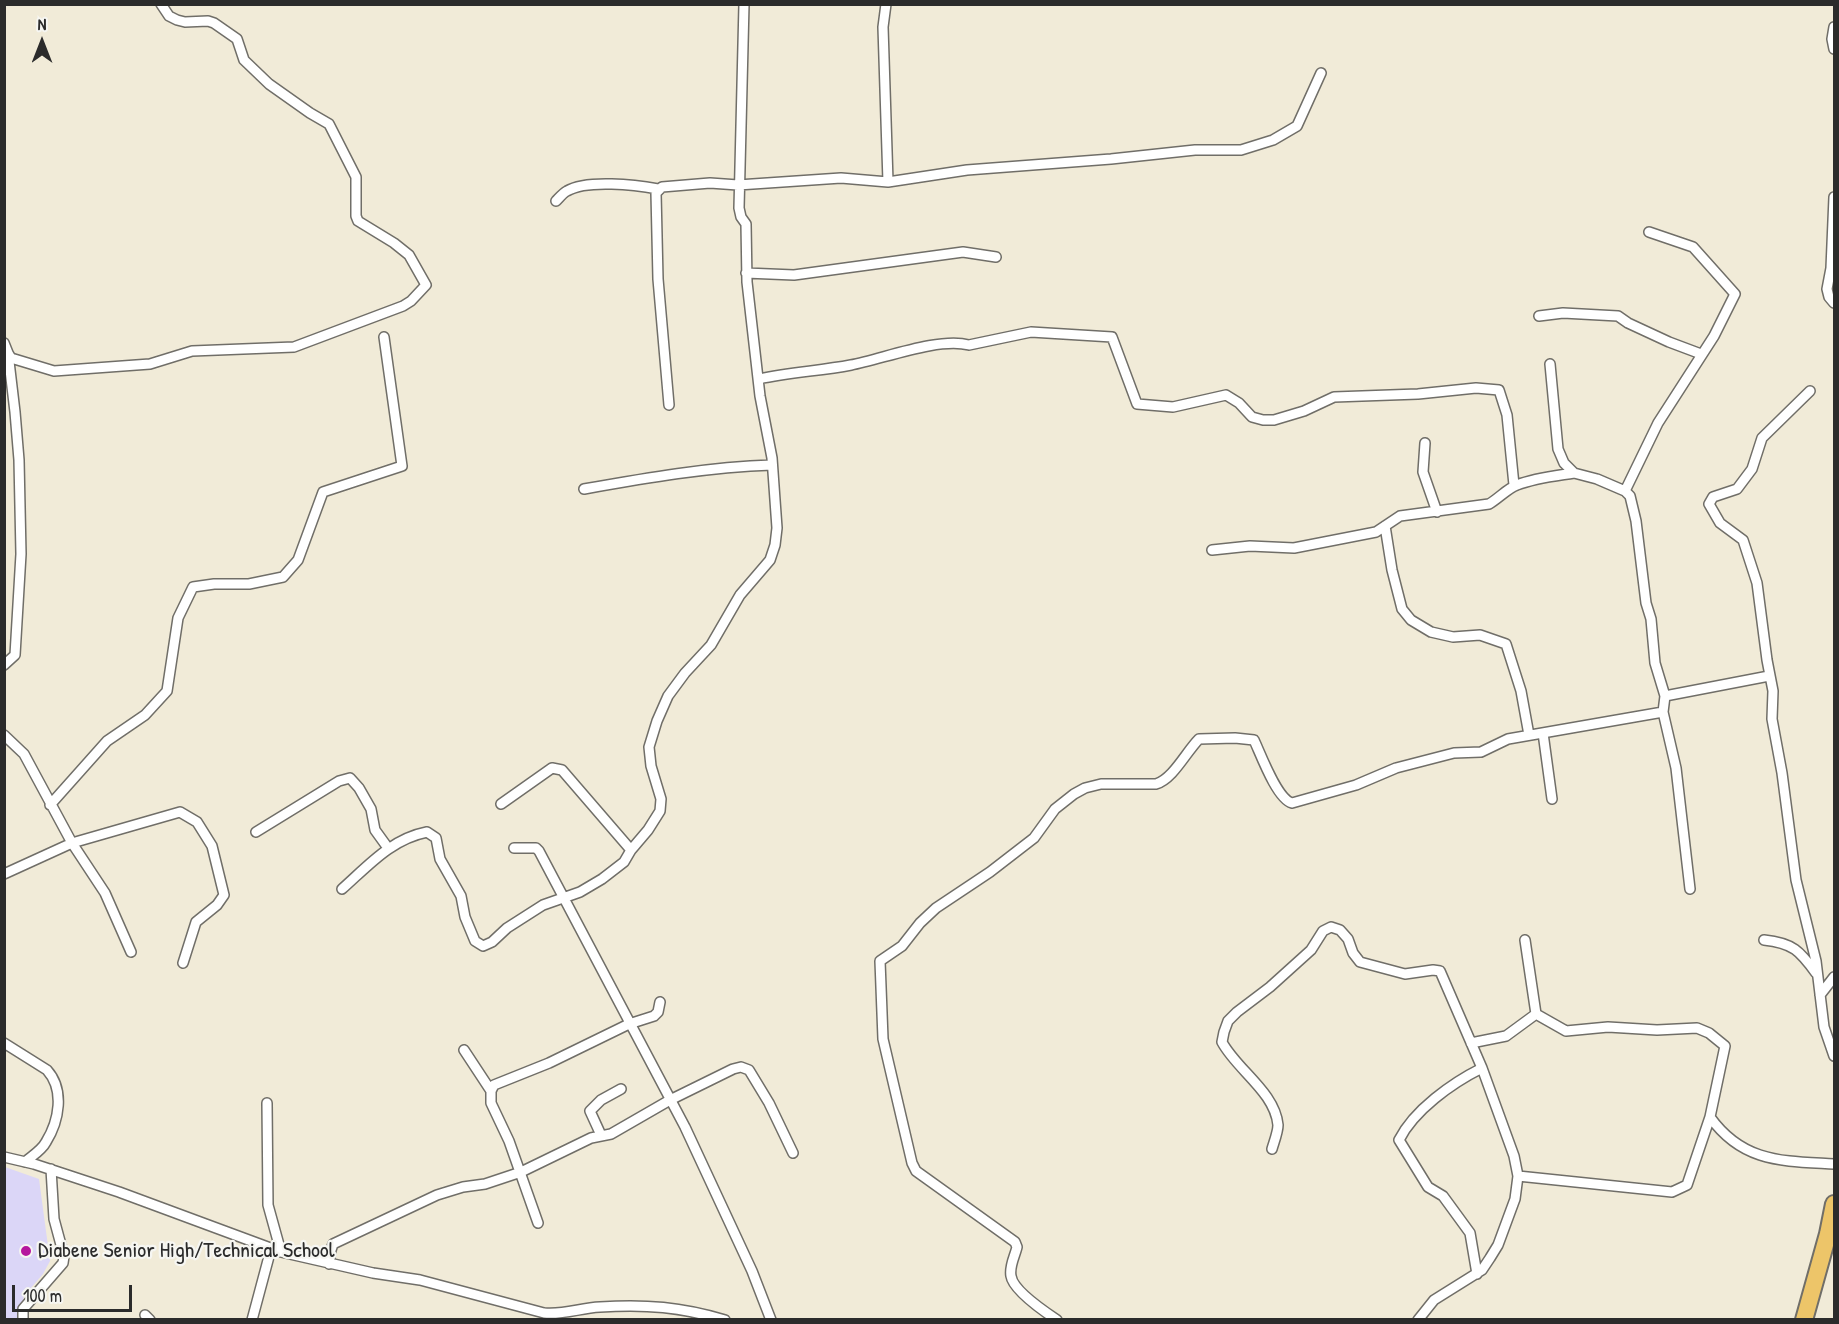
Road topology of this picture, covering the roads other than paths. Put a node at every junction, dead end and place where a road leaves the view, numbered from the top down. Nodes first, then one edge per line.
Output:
1 (161, 4) edge
2 (744, 4) edge
3 (886, 4) edge
4 (1834, 27) edge
5 (1834, 49) edge
6 (1321, 73) dead end
7 (888, 182) junction
8 (738, 185) junction
9 (658, 189) junction
10 (1834, 197) edge
11 (556, 201) dead end
12 (1649, 232) dead end
13 (996, 257) dead end
14 (746, 273) junction
15 (1834, 303) edge
16 (1539, 316) dead end
17 (384, 338) dead end
18 (4, 344) edge
19 (6, 353) edge
20 (1701, 354) junction
21 (1550, 364) dead end
22 (759, 379) junction
23 (1810, 391) dead end
24 (669, 405) dead end
25 (1425, 443) dead end
26 (772, 465) junction
27 (1574, 473) junction
28 (1514, 485) junction
29 (584, 489) dead end
30 (1625, 490) junction
31 (1437, 512) junction
32 (1385, 526) junction
33 (1212, 550) dead end
34 (4, 665) edge
35 (1769, 676) junction
36 (1665, 696) junction
37 (1664, 712) junction
38 (1543, 733) junction
39 (4, 735) edge
40 (1529, 735) junction
41 (1552, 799) dead end
42 (501, 804) dead end
43 (50, 805) junction
44 (256, 832) dead end
45 (72, 843) junction
46 (388, 848) junction
47 (514, 848) dead end
48 (631, 850) junction
49 (4, 874) edge
50 (342, 889) dead end
51 (1690, 889) dead end
52 (564, 898) junction
53 (1525, 940) dead end
54 (1764, 940) dead end
55 (131, 952) dead end
56 (183, 963) dead end
57 (1818, 975) junction
58 (1834, 976) edge
59 (1820, 995) junction
60 (660, 1002) dead end
61 (1536, 1014) junction
62 (629, 1024) junction
63 (4, 1043) edge
64 (1471, 1043) junction
65 (464, 1050) dead end
66 (1834, 1056) edge
67 (1482, 1068) junction
68 (621, 1089) dead end
69 (491, 1091) junction
70 (670, 1100) junction
71 (267, 1103) dead end
72 (1710, 1118) junction
73 (601, 1135) junction
74 (1272, 1149) dead end
75 (793, 1154) dead end
76 (4, 1157) edge
77 (25, 1162) junction
78 (1834, 1164) edge
79 (51, 1169) junction
80 (521, 1172) junction
81 (1518, 1176) junction
82 (1834, 1204) edge
83 (538, 1223) dead end
84 (276, 1250) junction
85 (329, 1263) junction
86 (1477, 1274) junction
87 (23, 1320) edge
88 (252, 1320) edge
89 (725, 1320) edge
90 (771, 1320) edge
91 (1057, 1320) edge
92 (1418, 1320) edge
93 (1804, 1320) edge

1 - 19 street
2 - 8 street
3 - 7 street
4 - 5 street
6 - 7 street
7 - 8 street
8 - 9 street
8 - 14 street
9 - 11 street
9 - 24 street
10 - 15 street
12 - 20 street
13 - 14 street
14 - 22 street
16 - 20 street
17 - 43 street
18 - 19 street
19 - 34 street
20 - 30 street
21 - 27 street
22 - 26 street
22 - 28 street
23 - 35 street
25 - 31 street
26 - 29 street
26 - 48 street
27 - 28 street
27 - 30 street
28 - 31 street
30 - 36 street
31 - 32 street
32 - 33 street
32 - 40 street
35 - 36 street
35 - 57 street
36 - 37 street
37 - 38 street
37 - 51 street
38 - 40 street
38 - 41 street
39 - 43 street
40 - 91 street
42 - 48 street
43 - 45 street
44 - 46 street
45 - 49 street
45 - 55 street
45 - 56 street
46 - 50 street
46 - 52 street
47 - 52 street
48 - 52 street
52 - 62 street
53 - 61 street
54 - 57 street
57 - 59 street
58 - 59 street
59 - 66 street
60 - 62 street
61 - 64 street
61 - 72 street
62 - 69 street
62 - 70 street
63 - 77 street
64 - 67 street
64 - 74 street
65 - 69 street
67 - 81 street
67 - 86 street
68 - 73 street
69 - 80 street
70 - 73 street
70 - 75 street
70 - 90 street
71 - 84 street
72 - 78 street
72 - 81 street
73 - 80 street
76 - 77 street
77 - 79 street
79 - 84 street
79 - 87 street
80 - 83 street
80 - 85 street
81 - 86 street
82 - 93 highway
84 - 85 street
84 - 88 street
85 - 89 street
86 - 92 street

